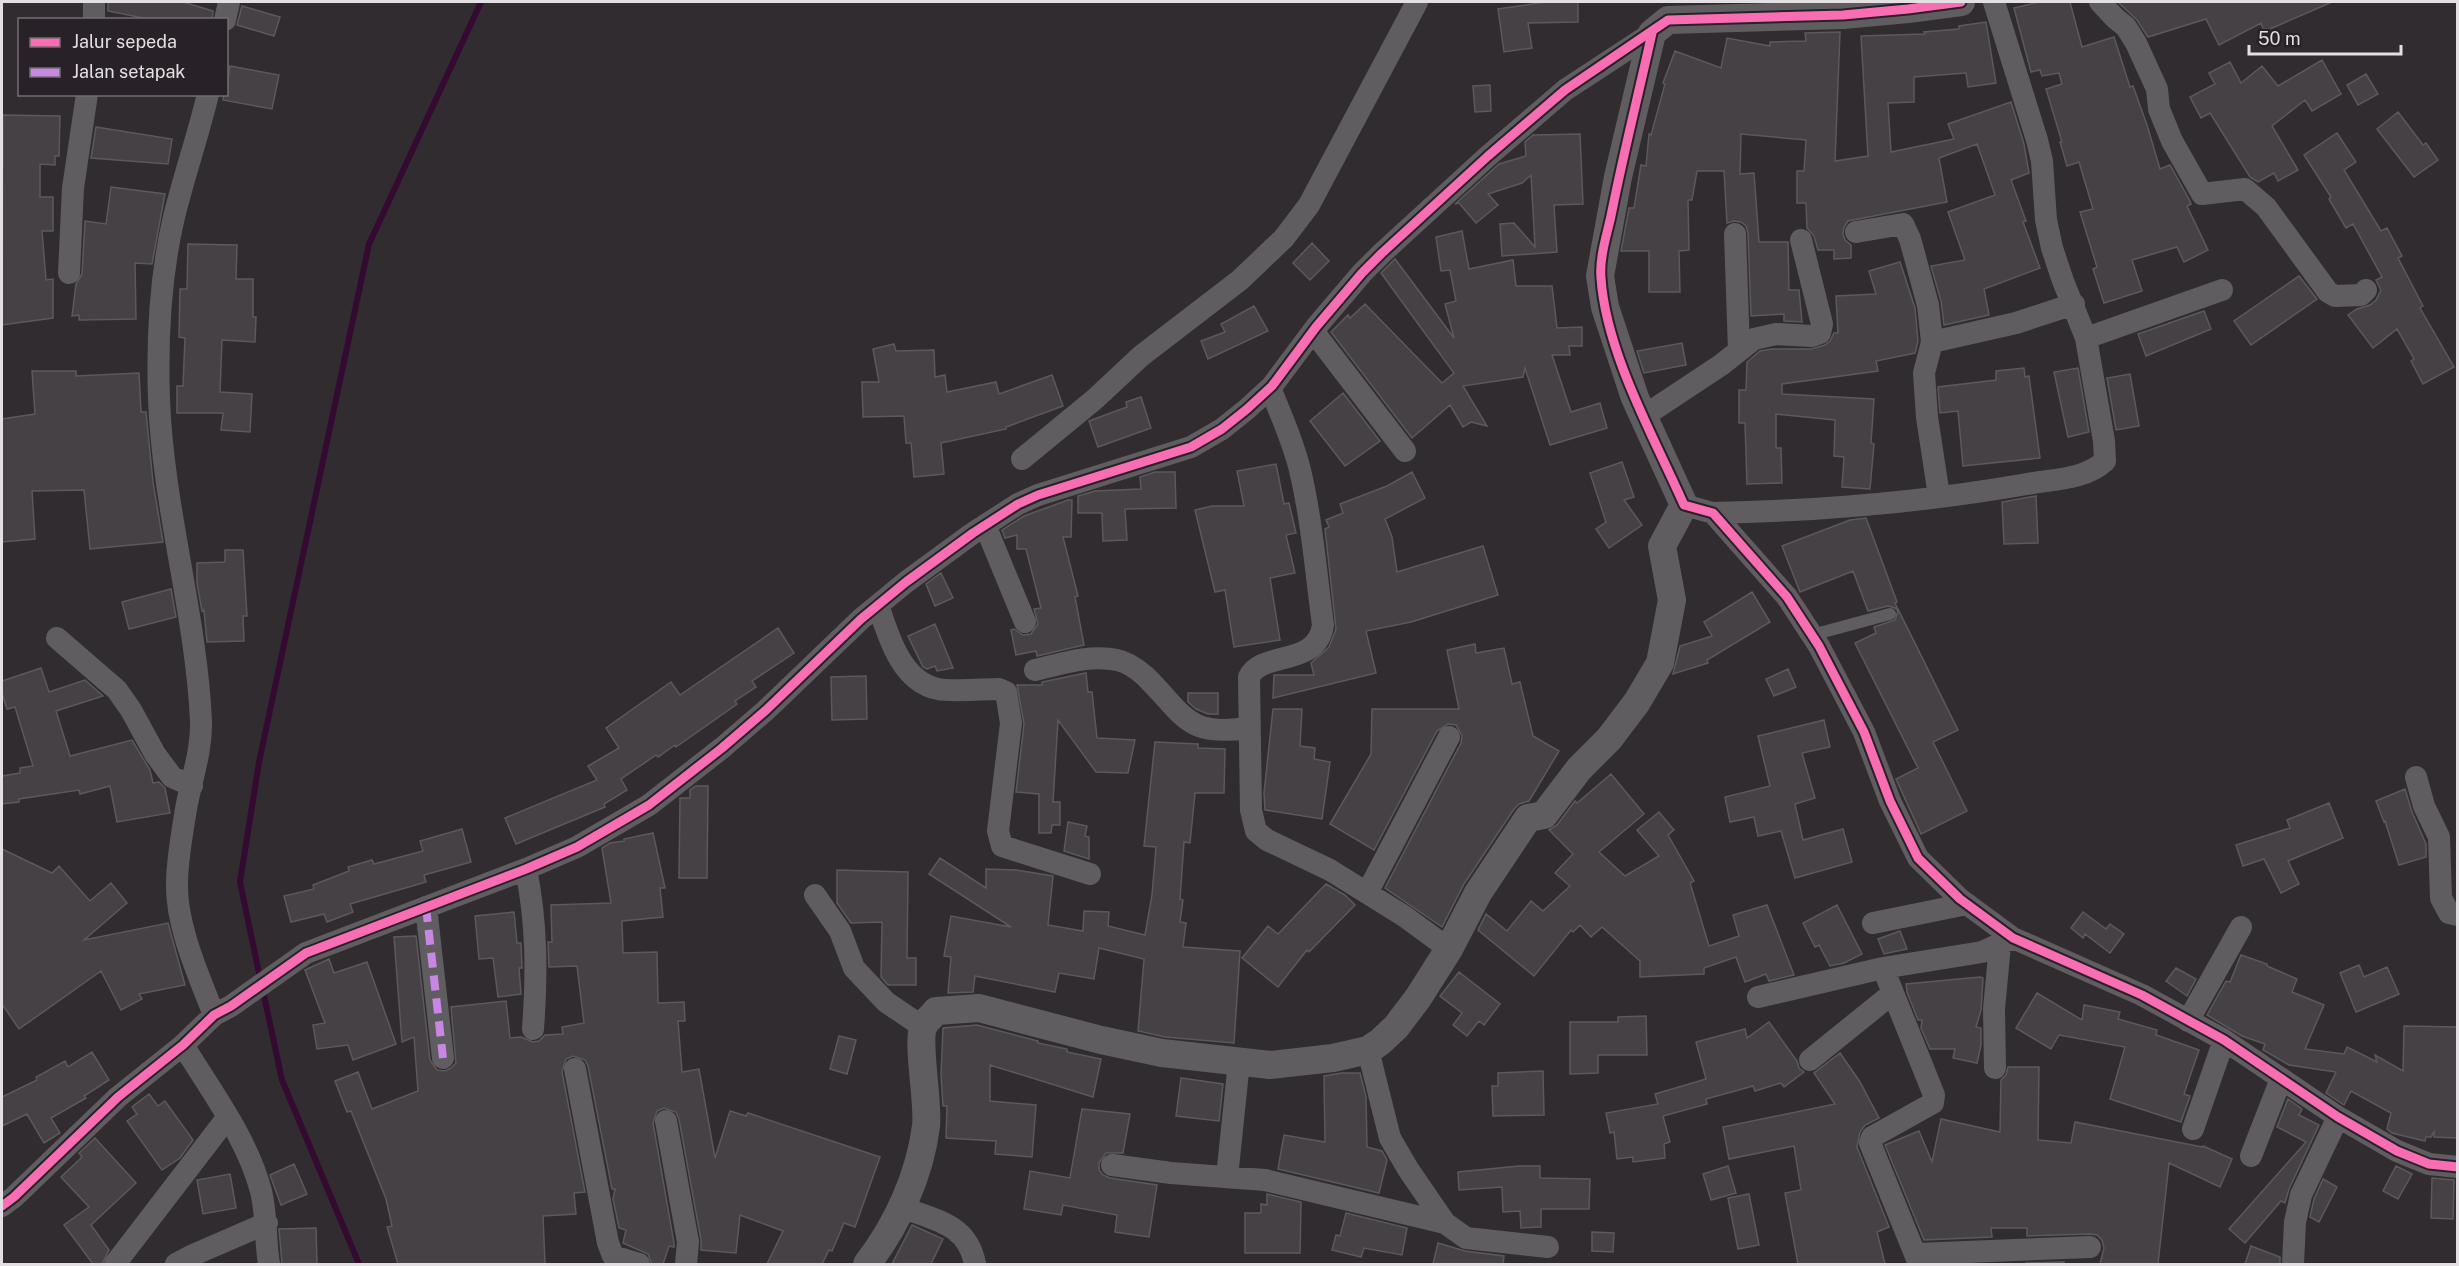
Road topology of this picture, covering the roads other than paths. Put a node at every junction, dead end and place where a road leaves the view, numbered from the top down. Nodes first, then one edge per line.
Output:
1 (94, 2) edge
2 (229, 2) edge
3 (1417, 2) edge
4 (1953, 2) edge
5 (1994, 2) edge
6 (2100, 2) edge
7 (1836, 8) edge
8 (94, 18) edge
9 (225, 18) edge
10 (1663, 18) edge
11 (87, 96) edge
12 (207, 96) edge
13 (1857, 232) dead end
14 (1735, 234) dead end
15 (1801, 240) dead end
16 (69, 273) dead end
17 (2222, 290) dead end
18 (2367, 290) dead end
19 (2074, 304) junction
20 (1313, 331) junction
21 (2086, 338) junction
22 (1932, 342) junction
23 (1739, 350) junction
24 (1270, 388) junction
25 (1644, 416) junction
26 (1405, 451) dead end
27 (1022, 459) dead end
28 (1939, 496) junction
29 (1684, 505) junction
30 (1713, 513) junction
31 (985, 525) junction
32 (878, 604) junction
33 (1890, 614) dead end
34 (1025, 622) dead end
35 (1812, 634) junction
36 (57, 638) dead end
37 (1035, 670) dead end
38 (1250, 728) junction
39 (1449, 737) dead end
40 (2416, 777) dead end
41 (192, 786) junction
42 (526, 869) junction
43 (1090, 874) dead end
44 (1367, 893) junction
45 (815, 895) dead end
46 (1967, 904) junction
47 (426, 907) junction
48 (2457, 915) edge
49 (1873, 923) dead end
50 (2241, 927) dead end
51 (2007, 942) junction
52 (1449, 949) junction
53 (1883, 968) junction
54 (1893, 993) junction
55 (1758, 997) dead end
56 (223, 1010) junction
57 (2188, 1021) junction
58 (923, 1027) junction
59 (533, 1029) dead end
60 (2224, 1040) junction
61 (183, 1045) junction
62 (1368, 1050) junction
63 (443, 1058) dead end
64 (1810, 1060) dead end
65 (1239, 1062) junction
66 (1995, 1068) dead end
67 (575, 1069) dead end
68 (2281, 1079) junction
69 (2338, 1117) junction
70 (227, 1118) junction
71 (666, 1121) dead end
72 (2193, 1129) dead end
73 (2251, 1156) dead end
74 (1112, 1165) dead end
75 (2457, 1167) edge
76 (1227, 1176) junction
77 (2, 1206) edge
78 (901, 1207) junction
79 (267, 1223) junction
80 (1445, 1223) junction
81 (1548, 1247) dead end
82 (2090, 1247) dead end
83 (1918, 1259) edge
84 (115, 1264) edge
85 (176, 1264) edge
86 (269, 1264) edge
87 (639, 1264) edge
88 (686, 1264) edge
89 (867, 1264) edge
90 (975, 1264) edge
91 (2293, 1264) edge

1 - 8 street
2 - 9 street
3 - 27 street
4 - 7 street
5 - 19 street
6 - 18 street
7 - 10 street
10 - 20 street
10 - 25 street
11 - 16 street
12 - 41 street
13 - 22 street
14 - 23 street
15 - 23 street
17 - 21 street
19 - 21 street
19 - 22 street
20 - 24 street
20 - 26 street
21 - 28 street
22 - 28 street
23 - 25 street
24 - 31 street
24 - 38 street
25 - 29 street
28 - 30 street
29 - 30 street
29 - 52 street
30 - 35 street
31 - 32 street
31 - 34 street
32 - 42 street
32 - 43 street
33 - 35 lane
35 - 46 street
36 - 41 street
37 - 38 street
38 - 44 street
39 - 44 street
40 - 48 street
41 - 56 street
42 - 47 street
42 - 59 street
44 - 52 street
45 - 58 street
46 - 49 street
46 - 51 street
47 - 56 street
47 - 63 street
50 - 57 street
51 - 53 street
51 - 57 street
51 - 66 street
52 - 62 street
53 - 54 street
53 - 55 street
54 - 64 street
54 - 83 street
56 - 61 street
57 - 60 street
58 - 65 street
58 - 78 street
60 - 68 street
60 - 72 street
61 - 70 street
61 - 77 street
62 - 65 street
62 - 80 street
65 - 76 street
67 - 87 street
68 - 69 street
68 - 73 street
69 - 75 street
69 - 91 street
70 - 79 street
70 - 84 street
71 - 88 street
74 - 76 street
76 - 80 street
78 - 89 street
78 - 90 street
79 - 85 street
79 - 86 street
80 - 81 street
82 - 83 street

